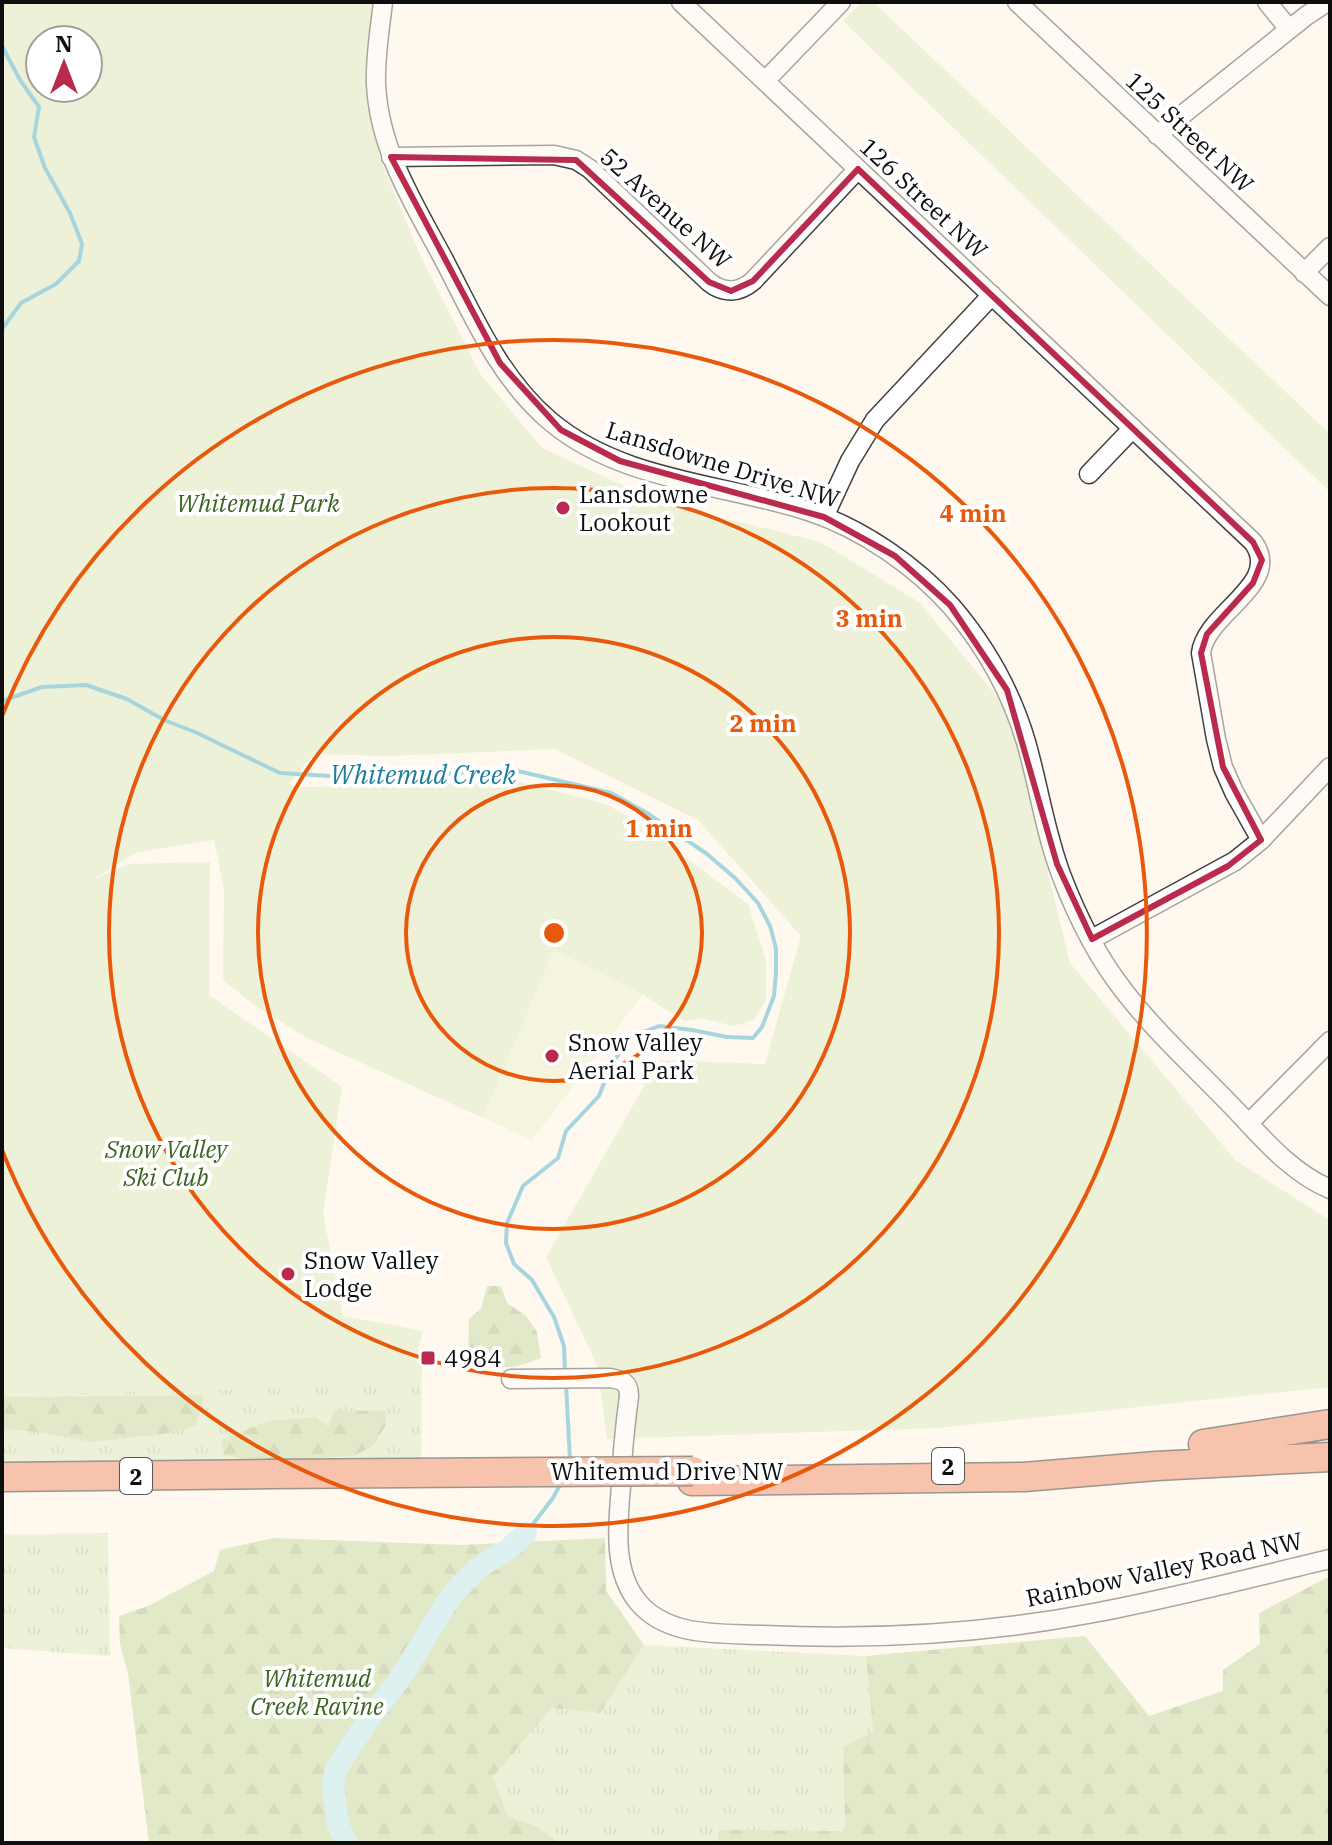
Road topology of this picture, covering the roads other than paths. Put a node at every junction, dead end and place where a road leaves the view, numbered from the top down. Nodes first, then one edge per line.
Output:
1 (383, 2) edge
2 (681, 2) edge
3 (841, 2) edge
4 (1017, 2) edge
5 (1267, 2) edge
6 (1327, 2) edge
7 (1289, 29) junction
8 (765, 81) junction
9 (1157, 135) junction
10 (391, 157) junction
11 (858, 169) junction
12 (1330, 247) edge
13 (1304, 273) junction
14 (992, 295) junction
15 (1330, 296) edge
16 (1133, 428) junction
17 (1089, 474) dead end
18 (824, 517) junction
19 (1330, 767) edge
20 (1261, 840) junction
21 (1092, 939) junction
22 (1330, 1041) edge
23 (1249, 1123) junction
24 (1330, 1189) edge
25 (511, 1379) dead end
26 (1330, 1424) edge
27 (1330, 1442) edge
28 (1197, 1454) junction
29 (1330, 1457) edge
30 (1330, 1472) edge
31 (2, 1477) edge
32 (269, 1480) junction
33 (2, 1491) edge
34 (1330, 1559) edge

1 - 10 street, Lansdowne Drive NW
2 - 8 street, 126 Street NW
3 - 8 street
4 - 9 street, 125 Street NW
5 - 7 street
6 - 7 street
7 - 9 street
8 - 11 street, 126 Street NW
9 - 13 street, 125 Street NW
10 - 11 street, 52 Avenue NW
10 - 18 street, Lansdowne Drive NW
11 - 14 street, 126 Street NW
12 - 13 street
13 - 15 street, 125 Street NW
14 - 16 street, 126 Street NW
14 - 18 street
16 - 17 street
16 - 20 street, 126 Street NW
18 - 21 street, Lansdowne Drive NW
19 - 20 street
20 - 21 street
21 - 23 street, Lansdowne Drive NW
22 - 23 street
23 - 24 street, Lansdowne Drive NW
25 - 34 street, Rainbow Valley Road NW
26 - 28 highway
27 - 28 highway, Whitemud Drive NW / 2
28 - 29 highway, Whitemud Drive NW / 2
28 - 30 highway
28 - 32 highway, Whitemud Drive NW / 2, bridge
31 - 32 highway, Whitemud Drive NW / 2
32 - 33 highway, Whitemud Drive NW / 2

